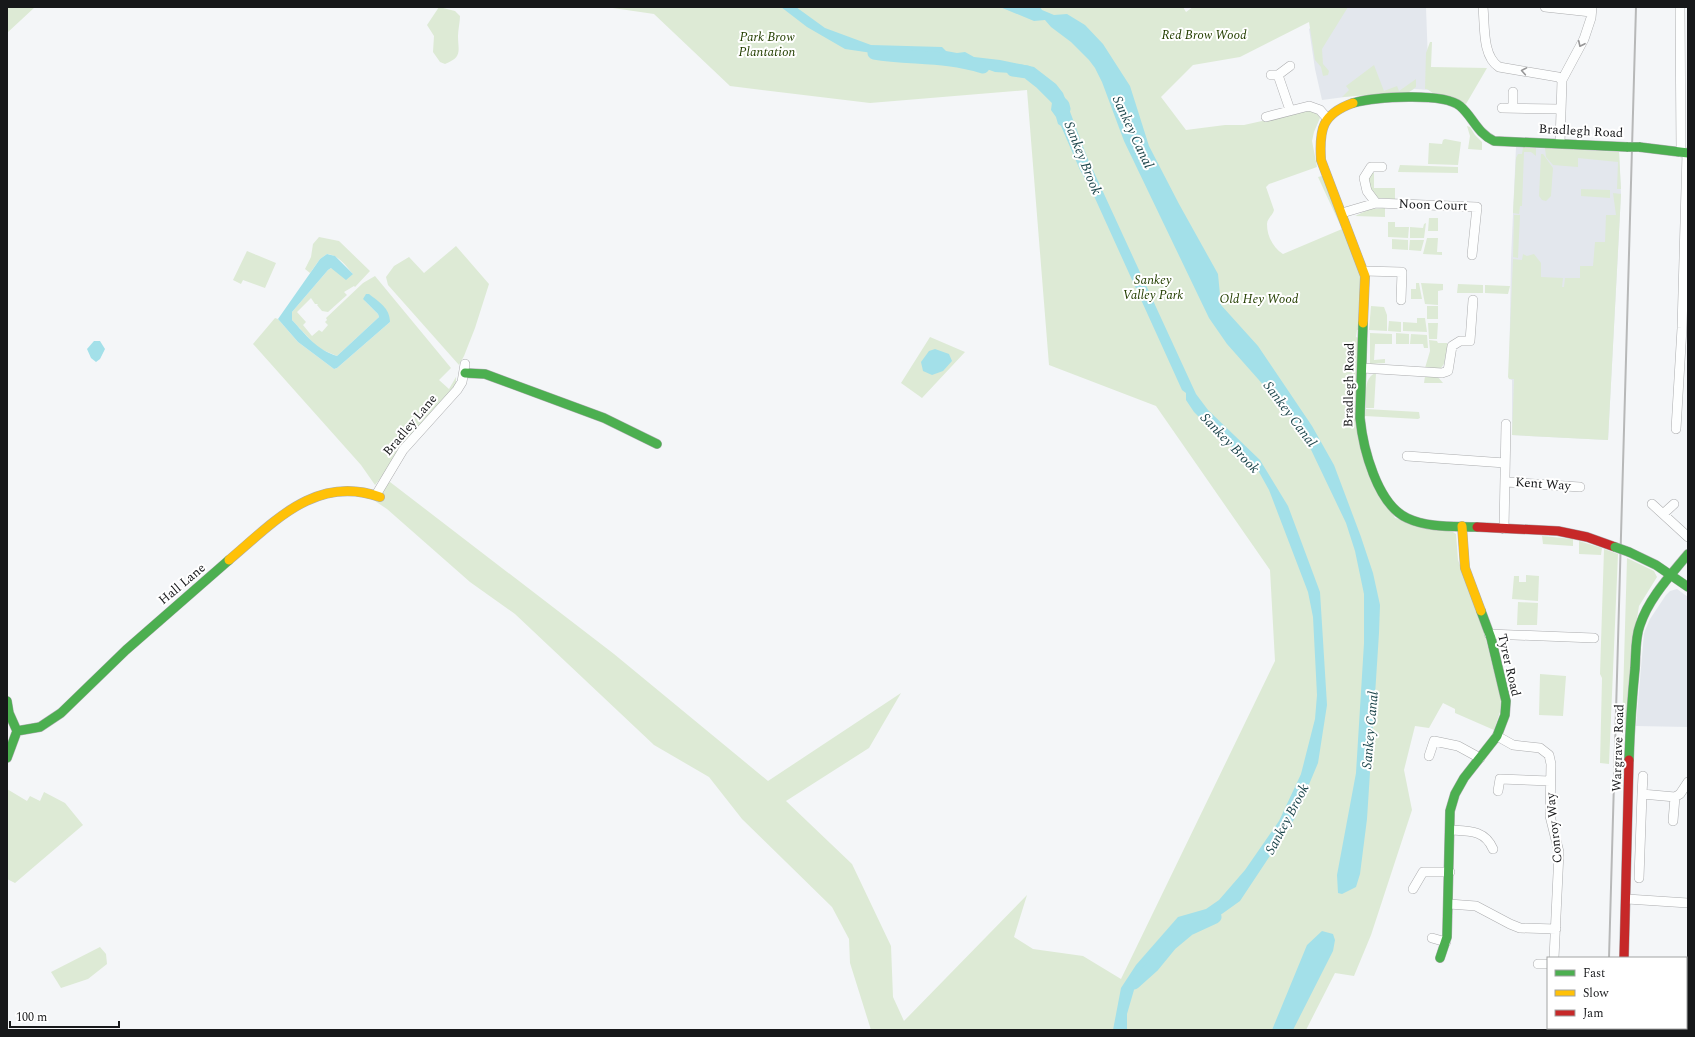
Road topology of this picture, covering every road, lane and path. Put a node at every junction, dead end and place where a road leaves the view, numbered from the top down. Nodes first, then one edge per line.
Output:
1 (1483, 7) edge
2 (1545, 7) edge
3 (1680, 7) edge
4 (1592, 9) edge
5 (1684, 32) edge
6 (1290, 66) dead end
7 (1562, 80) junction
8 (1513, 92) dead end
9 (1502, 108) dead end
10 (1513, 108) junction
11 (1290, 110) junction
12 (1560, 110) junction
13 (1266, 117) dead end
14 (1326, 117) junction
15 (1560, 143) junction
16 (1685, 153) edge
17 (1382, 167) dead end
18 (1376, 203) junction
19 (1342, 213) junction
20 (1472, 255) dead end
21 (1364, 271) junction
22 (1402, 300) dead end
23 (1473, 300) dead end
24 (1685, 328) edge
25 (1362, 368) junction
26 (1506, 424) dead end
27 (1676, 429) dead end
28 (656, 444) dead end
29 (1407, 456) dead end
30 (1505, 463) junction
31 (1506, 482) junction
32 (1580, 487) dead end
33 (378, 496) joint
34 (1652, 504) dead end
35 (1674, 504) dead end
36 (1663, 514) junction
37 (1462, 526) junction
38 (1504, 529) junction
39 (1688, 537) edge
40 (1688, 554) edge
41 (1671, 574) junction
42 (1688, 587) edge
43 (1489, 634) junction
44 (1594, 638) dead end
45 (7, 701) edge
46 (17, 731) junction
47 (1497, 736) junction
48 (1429, 756) dead end
49 (7, 758) edge
50 (1480, 758) junction
51 (1643, 776) dead end
52 (1550, 781) junction
53 (1688, 782) edge
54 (1498, 791) dead end
55 (1642, 794) junction
56 (1675, 797) junction
57 (1673, 821) dead end
58 (1451, 830) junction
59 (1493, 849) dead end
60 (1450, 872) junction
61 (1639, 878) dead end
62 (1413, 889) dead end
63 (1627, 899) junction
64 (1688, 902) edge
65 (1449, 904) junction
66 (1556, 929) junction
67 (1432, 938) dead end
68 (1446, 942) junction
69 (1554, 957) edge
70 (1624, 957) edge
71 (1440, 958) dead end

7 -> 1 street
2 - 4 street
3 - 5 street
4 -> 7 street
5 - 16 street
6 - 11 street
7 - 12 street
8 - 10 street
9 - 10 street
10 - 12 street
11 - 13 street
11 - 14 street
12 - 15 street
14 - 15 street, Bradlegh Road
14 - 19 street, Bradlegh Road
15 - 16 street, Bradlegh Road, bridge
16 - 24 street
17 - 18 street
18 - 19 street, Noon Court
18 - 20 street, Noon Court
19 - 21 street, Bradlegh Road
21 - 22 street
21 - 25 street, Bradlegh Road
23 - 25 street
24 - 27 street
25 - 37 street, Bradlegh Road
26 - 30 street
28 - 33 street, Bradley Lane
29 - 30 street
30 - 31 street
31 - 32 street, Kent Way
31 - 38 street
33 - 46 street, Hall Lane
34 - 36 street
35 - 36 street
36 - 39 street
37 - 38 street, Bradlegh Road
37 - 43 street, Tyrer Road
38 - 41 street, Bradlegh Road, bridge
40 - 41 street, Wargrave Road
41 - 42 street, Bradlegh Road
41 - 63 street, Wargrave Road
43 - 44 street
43 - 47 street, Tyrer Road
45 - 46 street
46 - 49 street
47 - 50 street, Tyrer Road
47 - 52 street, Conroy Way
48 - 50 street
50 - 58 street, Tyrer Road
51 - 55 street
52 - 54 street
52 - 66 street, Conroy Way
53 - 56 street
55 - 56 street
55 - 61 street
56 - 57 street
58 - 59 street
58 - 60 street, Tyrer Road
60 - 62 street
60 - 65 street, Tyrer Road
63 - 64 street
63 - 70 street, Wargrave Road
65 - 66 street
65 - 68 street, Tyrer Road
66 - 69 street, Conroy Way
67 - 68 street
68 - 71 street, Tyrer Road

